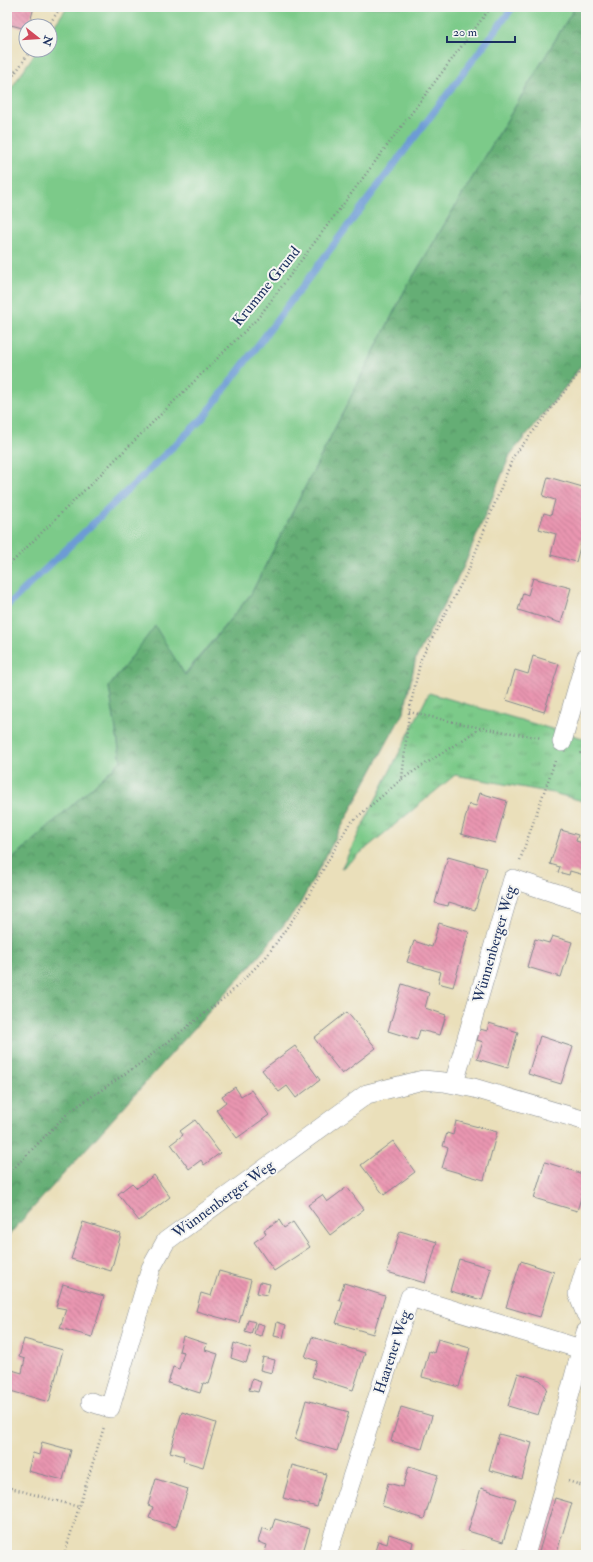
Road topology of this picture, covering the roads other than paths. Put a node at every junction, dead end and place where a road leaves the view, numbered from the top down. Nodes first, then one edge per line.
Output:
1 (586, 658) edge
2 (562, 742) road end
3 (586, 903) edge
4 (454, 1083) junction
5 (586, 1121) edge
6 (586, 1267) edge
7 (586, 1314) edge
8 (584, 1340) edge
9 (91, 1402) dead end
10 (327, 1555) edge
11 (525, 1555) edge

1 - 2 street
3 - 4 street, Wünnenberger Weg
4 - 5 street, Wünnenberger Weg
4 - 9 street, Wünnenberger Weg
6 - 7 street
8 - 10 street, Haarener Weg
8 - 11 street, Haarener Weg

